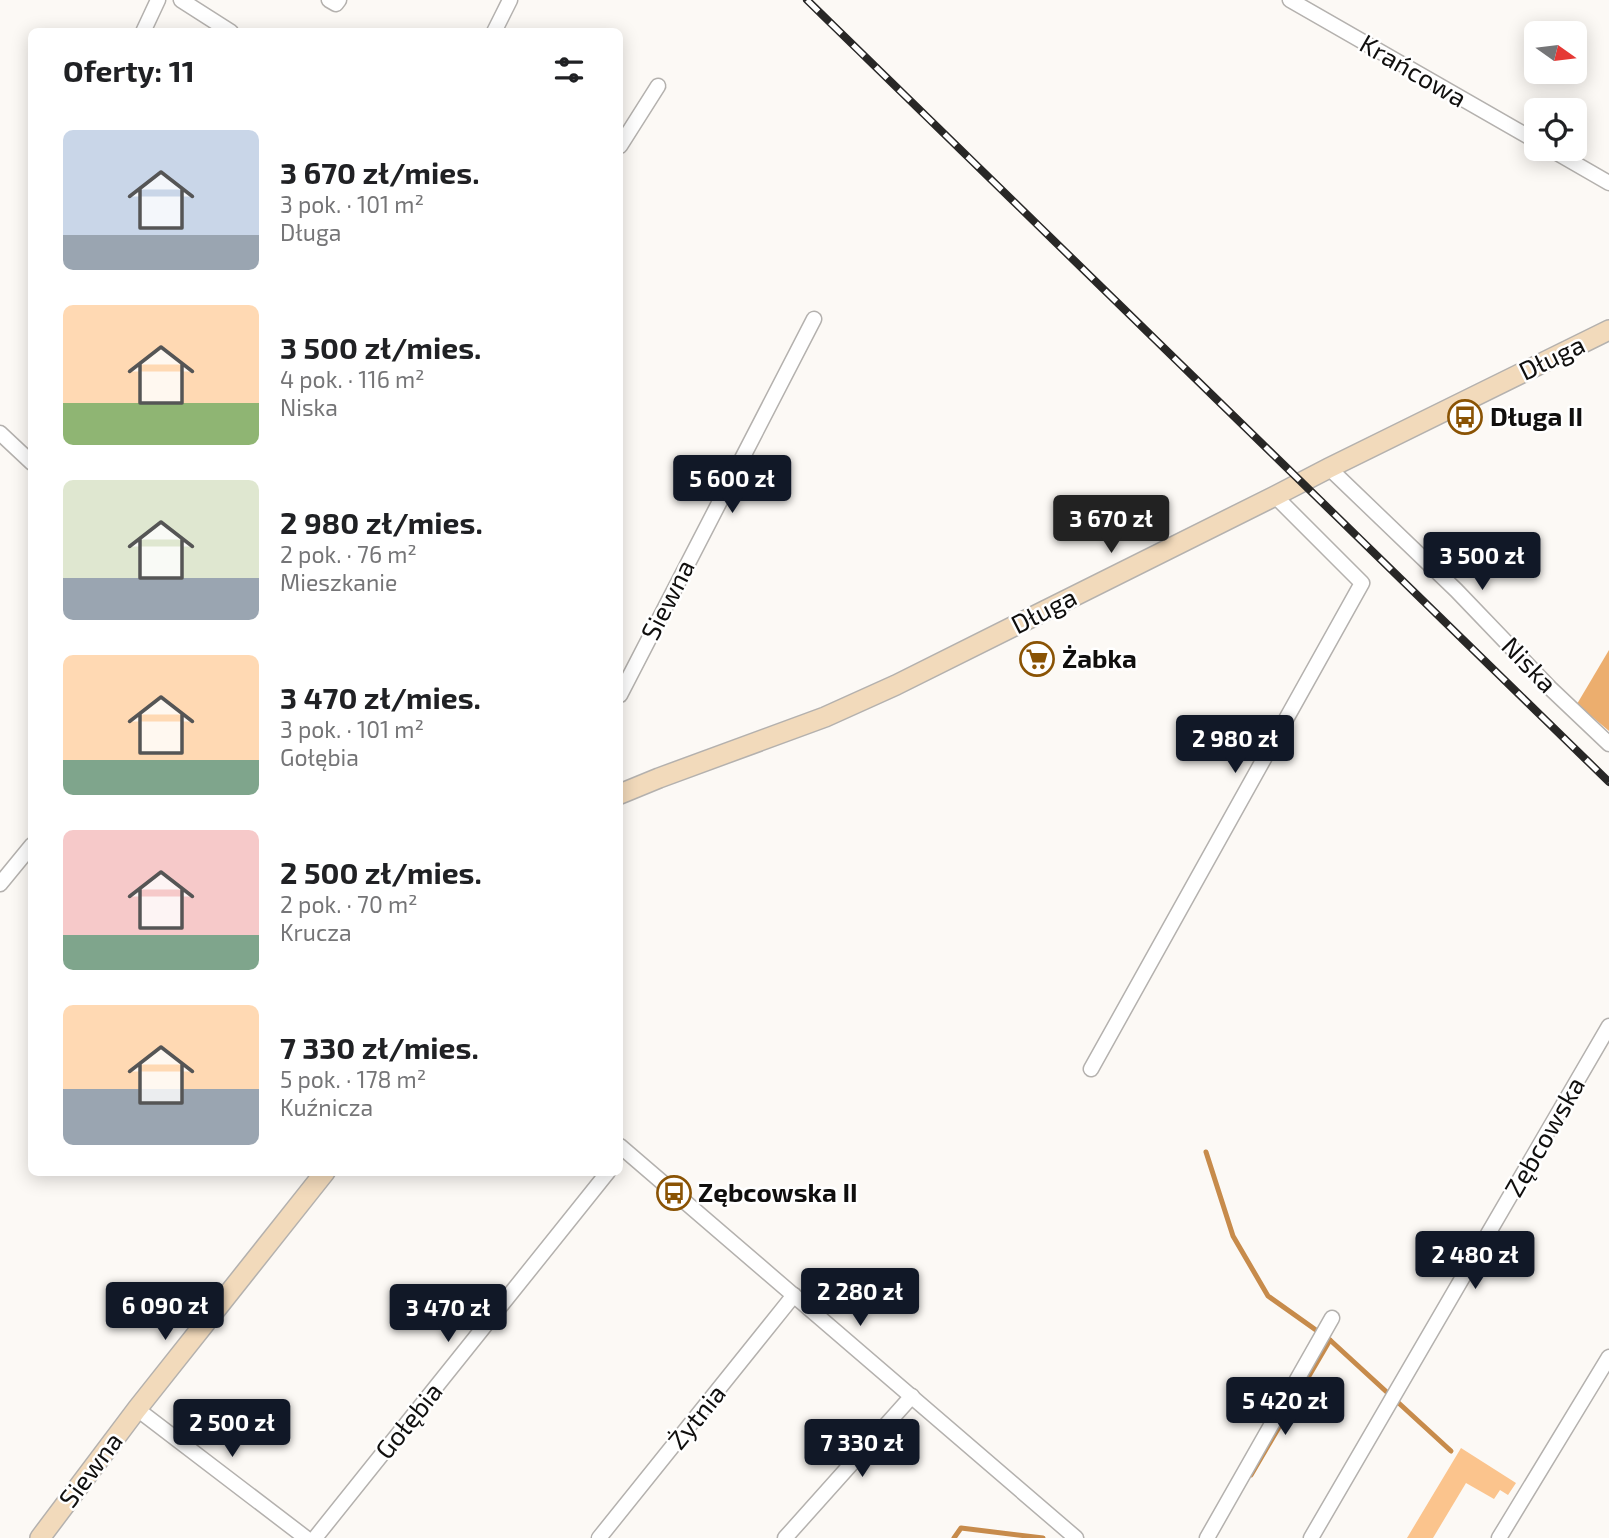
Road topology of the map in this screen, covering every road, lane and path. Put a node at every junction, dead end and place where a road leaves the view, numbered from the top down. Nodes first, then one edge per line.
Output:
1 (158, 0) edge
2 (181, 0) edge
3 (329, 0) edge
4 (339, 0) edge
5 (1290, 0) edge
6 (509, 1) edge
7 (145, 28) edge
8 (225, 28) edge
9 (496, 28) edge
10 (658, 86) dead end
11 (1524, 134) edge
12 (623, 141) edge
13 (1571, 161) edge
14 (1609, 183) edge
15 (814, 319) dead end
16 (1609, 330) edge
17 (0, 433) edge
18 (28, 459) edge
19 (1329, 468) junction
20 (1275, 496) junction
21 (623, 689) edge
22 (1609, 744) edge
23 (623, 793) edge
24 (28, 850) edge
25 (0, 884) edge
26 (1609, 1026) edge
27 (1091, 1069) dead end
28 (623, 1153) edge
29 (322, 1176) edge
30 (605, 1176) edge
31 (794, 1295) junction
32 (1332, 1318) dead end
33 (1609, 1357) edge
34 (912, 1396) junction
35 (137, 1409) junction
36 (40, 1538) edge
37 (306, 1538) edge
38 (315, 1538) edge
39 (599, 1538) edge
40 (785, 1538) edge
41 (1076, 1538) edge
42 (1207, 1538) edge
43 (1311, 1538) edge
44 (1499, 1538) edge

1 - 7 street
2 - 8 street
3 - 4 street
5 - 11 street, Krańcowa
6 - 9 street
10 - 12 street
13 - 14 street
15 - 21 street, Siewna
16 - 19 street, Długa
17 - 18 street
19 - 20 street, Długa
19 - 22 street, Niska
20 - 23 street, Długa
20 - 27 street
24 - 25 street
26 - 43 street, Zębcowska
28 - 31 street
29 - 35 street, Siewna
30 - 38 street, Gołębia
31 - 34 street
31 - 39 street, Żytnia
32 - 42 street
33 - 44 street
34 - 40 street
34 - 41 street
35 - 36 street, Siewna
35 - 37 street

